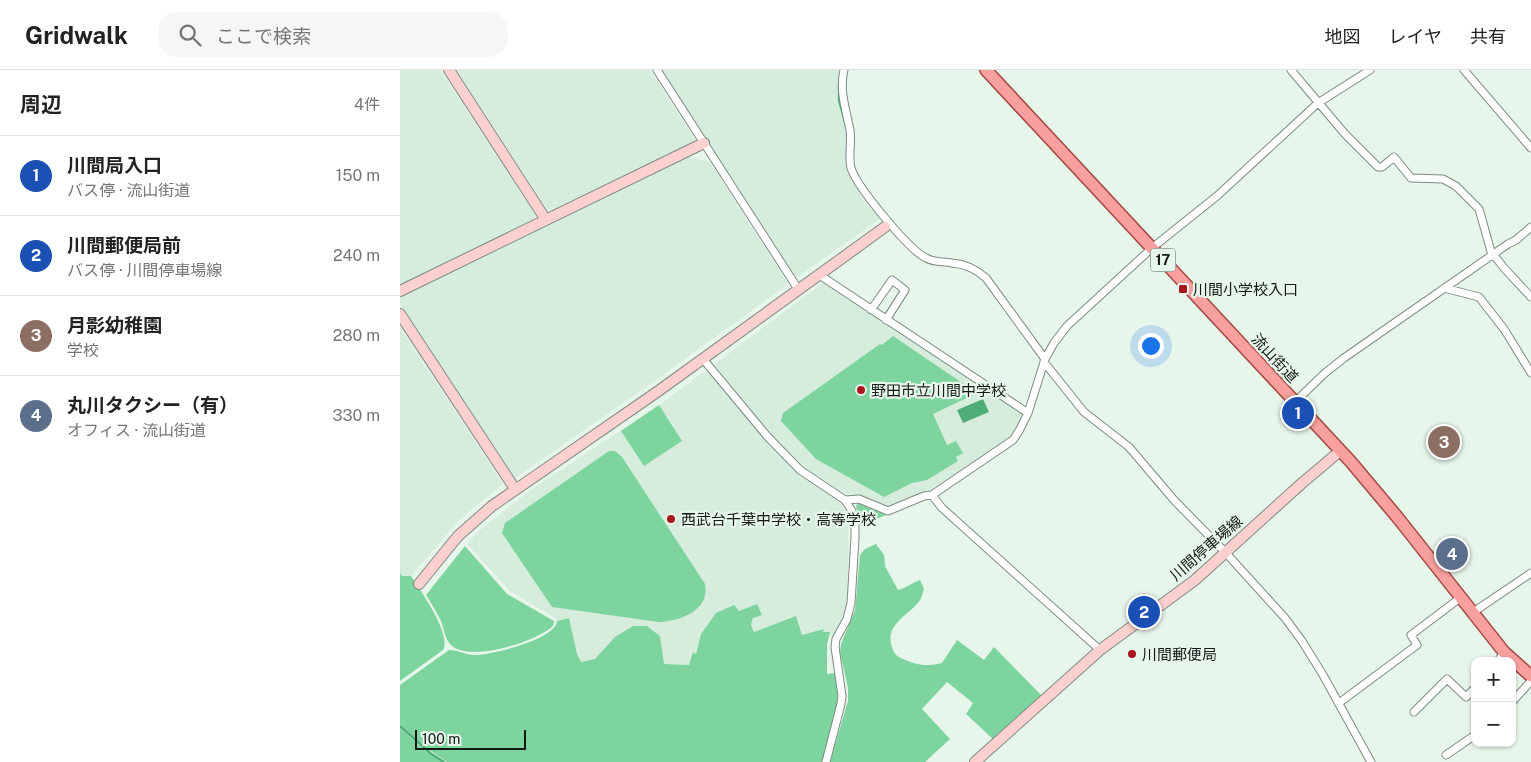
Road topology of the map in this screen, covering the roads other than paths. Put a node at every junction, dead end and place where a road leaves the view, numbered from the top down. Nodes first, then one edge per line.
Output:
1 (449, 70) edge
2 (656, 70) edge
3 (844, 70) edge
4 (986, 70) edge
5 (1291, 70) edge
6 (1370, 70) edge
7 (1464, 70) edge
8 (1318, 102) junction
9 (704, 144) junction
10 (1531, 148) edge
11 (546, 220) junction
12 (885, 227) dead end
13 (1531, 227) edge
14 (1152, 248) junction
15 (1493, 255) junction
16 (818, 274) junction
17 (1444, 288) junction
18 (798, 289) junction
19 (400, 291) edge
20 (1531, 297) edge
21 (871, 310) junction
22 (400, 314) edge
23 (886, 320) junction
24 (703, 359) junction
25 (1045, 361) junction
26 (1531, 374) edge
27 (1295, 402) junction
28 (1028, 413) junction
29 (1340, 451) junction
30 (515, 489) junction
31 (932, 495) junction
32 (845, 500) junction
33 (1225, 552) junction
34 (1531, 573) edge
35 (419, 584) dead end
36 (1460, 598) junction
37 (1472, 613) junction
38 (1100, 650) junction
39 (1501, 656) edge
40 (1531, 676) edge
41 (1471, 692) edge
42 (1516, 697) edge
43 (1339, 703) junction
44 (1414, 712) dead end
45 (1471, 738) edge
46 (1446, 756) dead end
47 (826, 762) edge
48 (975, 762) edge
49 (1371, 762) edge

1 - 11 street
2 - 9 street
3 - 25 street
4 - 14 main road, 流山街道 / 17
5 - 8 street
6 - 8 street
7 - 10 street
8 - 14 street
8 - 15 street
9 - 11 street
9 - 18 street
11 - 19 street
12 - 16 street
13 - 15 street
14 - 25 street
14 - 27 main road, 流山街道 / 17
15 - 17 street
15 - 20 street
16 - 18 street
16 - 21 street
17 - 26 street
17 - 27 street
18 - 24 street
21 - 23 street
21 - 23 street
22 - 30 street
23 - 28 street
24 - 30 street
24 - 32 street
25 - 28 street
25 - 33 street
27 - 29 main road, 流山街道 / 17
28 - 31 street
29 - 33 street, 川間停車場線
29 - 36 main road, 流山街道 / 17
30 - 35 street
31 - 32 street
31 - 38 street
32 - 47 street
33 - 38 street, 川間停車場線
33 - 43 street
34 - 37 street
36 - 37 main road, 流山街道 / 17
36 - 43 street
37 - 39 main road, 流山街道 / 17
38 - 48 street, 川間停車場線
39 - 40 main road, 流山街道 / 17
40 - 42 street
41 - 44 street
43 - 49 street
45 - 46 street

